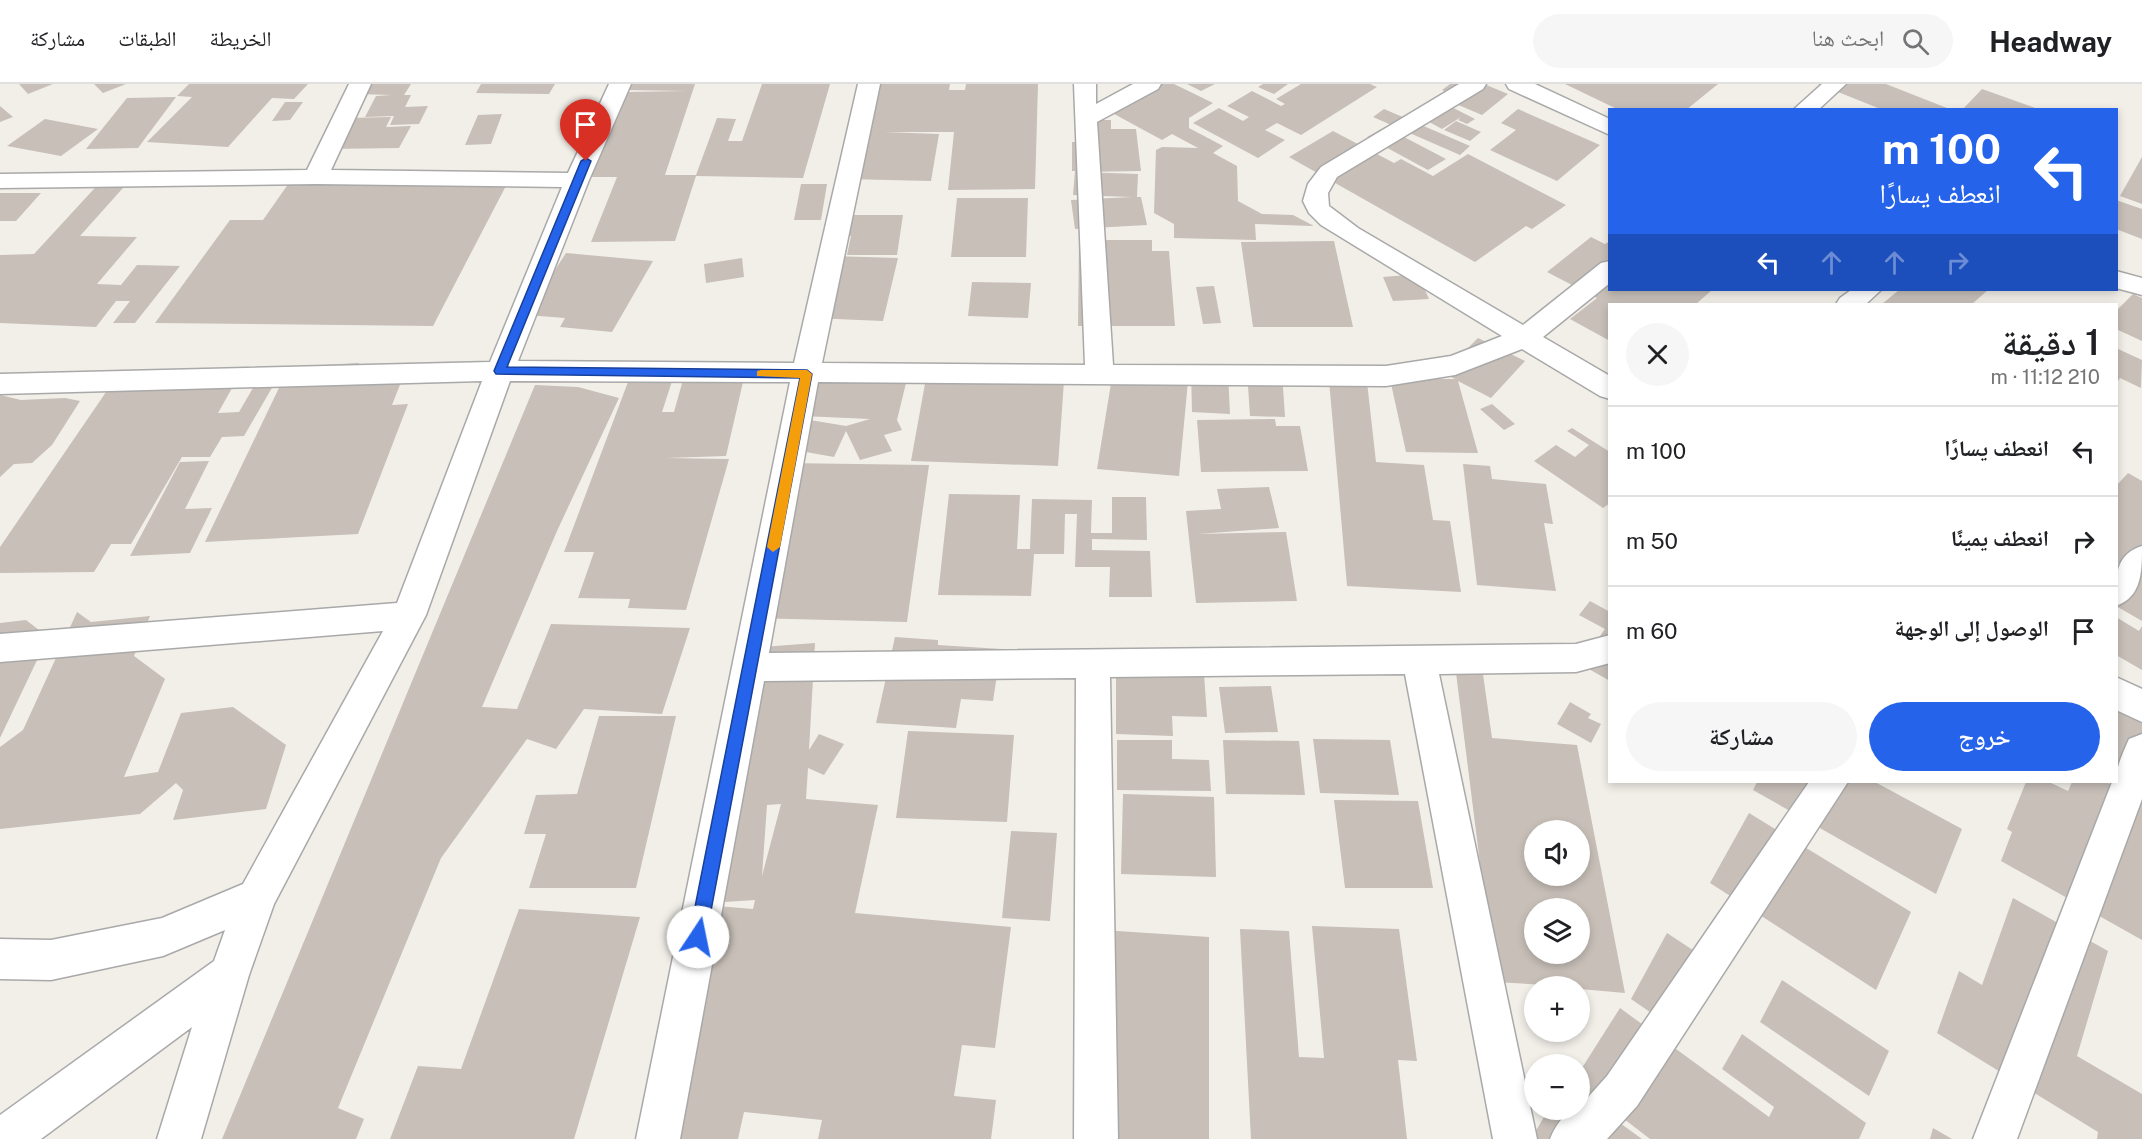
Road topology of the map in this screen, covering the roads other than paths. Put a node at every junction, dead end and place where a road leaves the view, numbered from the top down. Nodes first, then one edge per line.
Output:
1 (360, 84) edge
2 (620, 84) edge
3 (869, 84) edge
4 (1085, 84) edge
5 (1150, 84) edge
6 (1475, 84) edge
7 (1517, 84) edge
8 (1835, 84) edge
9 (1806, 108) edge
10 (1085, 118) junction
11 (1608, 127) edge
12 (316, 177) junction
13 (577, 180) junction
14 (0, 181) edge
15 (1608, 270) edge
16 (2118, 280) edge
17 (2142, 287) edge
18 (1867, 291) edge
19 (1850, 303) edge
20 (1524, 338) junction
21 (500, 371) junction
22 (807, 374) junction
23 (1100, 375) junction
24 (0, 384) edge
25 (1608, 388) edge
26 (2142, 558) edge
27 (2118, 589) edge
28 (409, 615) junction
29 (0, 648) edge
30 (1608, 650) edge
31 (1419, 659) junction
32 (1092, 663) junction
33 (750, 667) junction
34 (2118, 693) edge
35 (2142, 708) edge
36 (2142, 750) edge
37 (1829, 783) edge
38 (257, 897) junction
39 (0, 959) edge
40 (229, 975) junction
41 (4, 1139) edge
42 (179, 1139) edge
43 (658, 1139) edge
44 (1096, 1139) edge
45 (1515, 1139) edge
46 (1572, 1139) edge
47 (1995, 1139) edge

1 - 12 street
2 - 13 street
3 - 22 street
4 - 10 street
5 - 10 street
6 - 20 street
7 - 11 street
8 - 9 street
10 - 23 street
12 - 13 street
12 - 14 street
13 - 21 street
15 - 20 street
16 - 17 street
18 - 19 street
20 - 23 street
20 - 25 street
21 - 22 street
21 - 24 street
21 - 28 street
22 - 23 street
22 - 33 street
26 - 27 street
28 - 29 street
28 - 38 street
30 - 31 street
31 - 32 street
31 - 45 street
32 - 33 street
32 - 44 street
33 - 43 street
34 - 35 street
36 - 47 street
37 - 46 street
38 - 39 street
38 - 40 street
40 - 41 street
40 - 42 street

